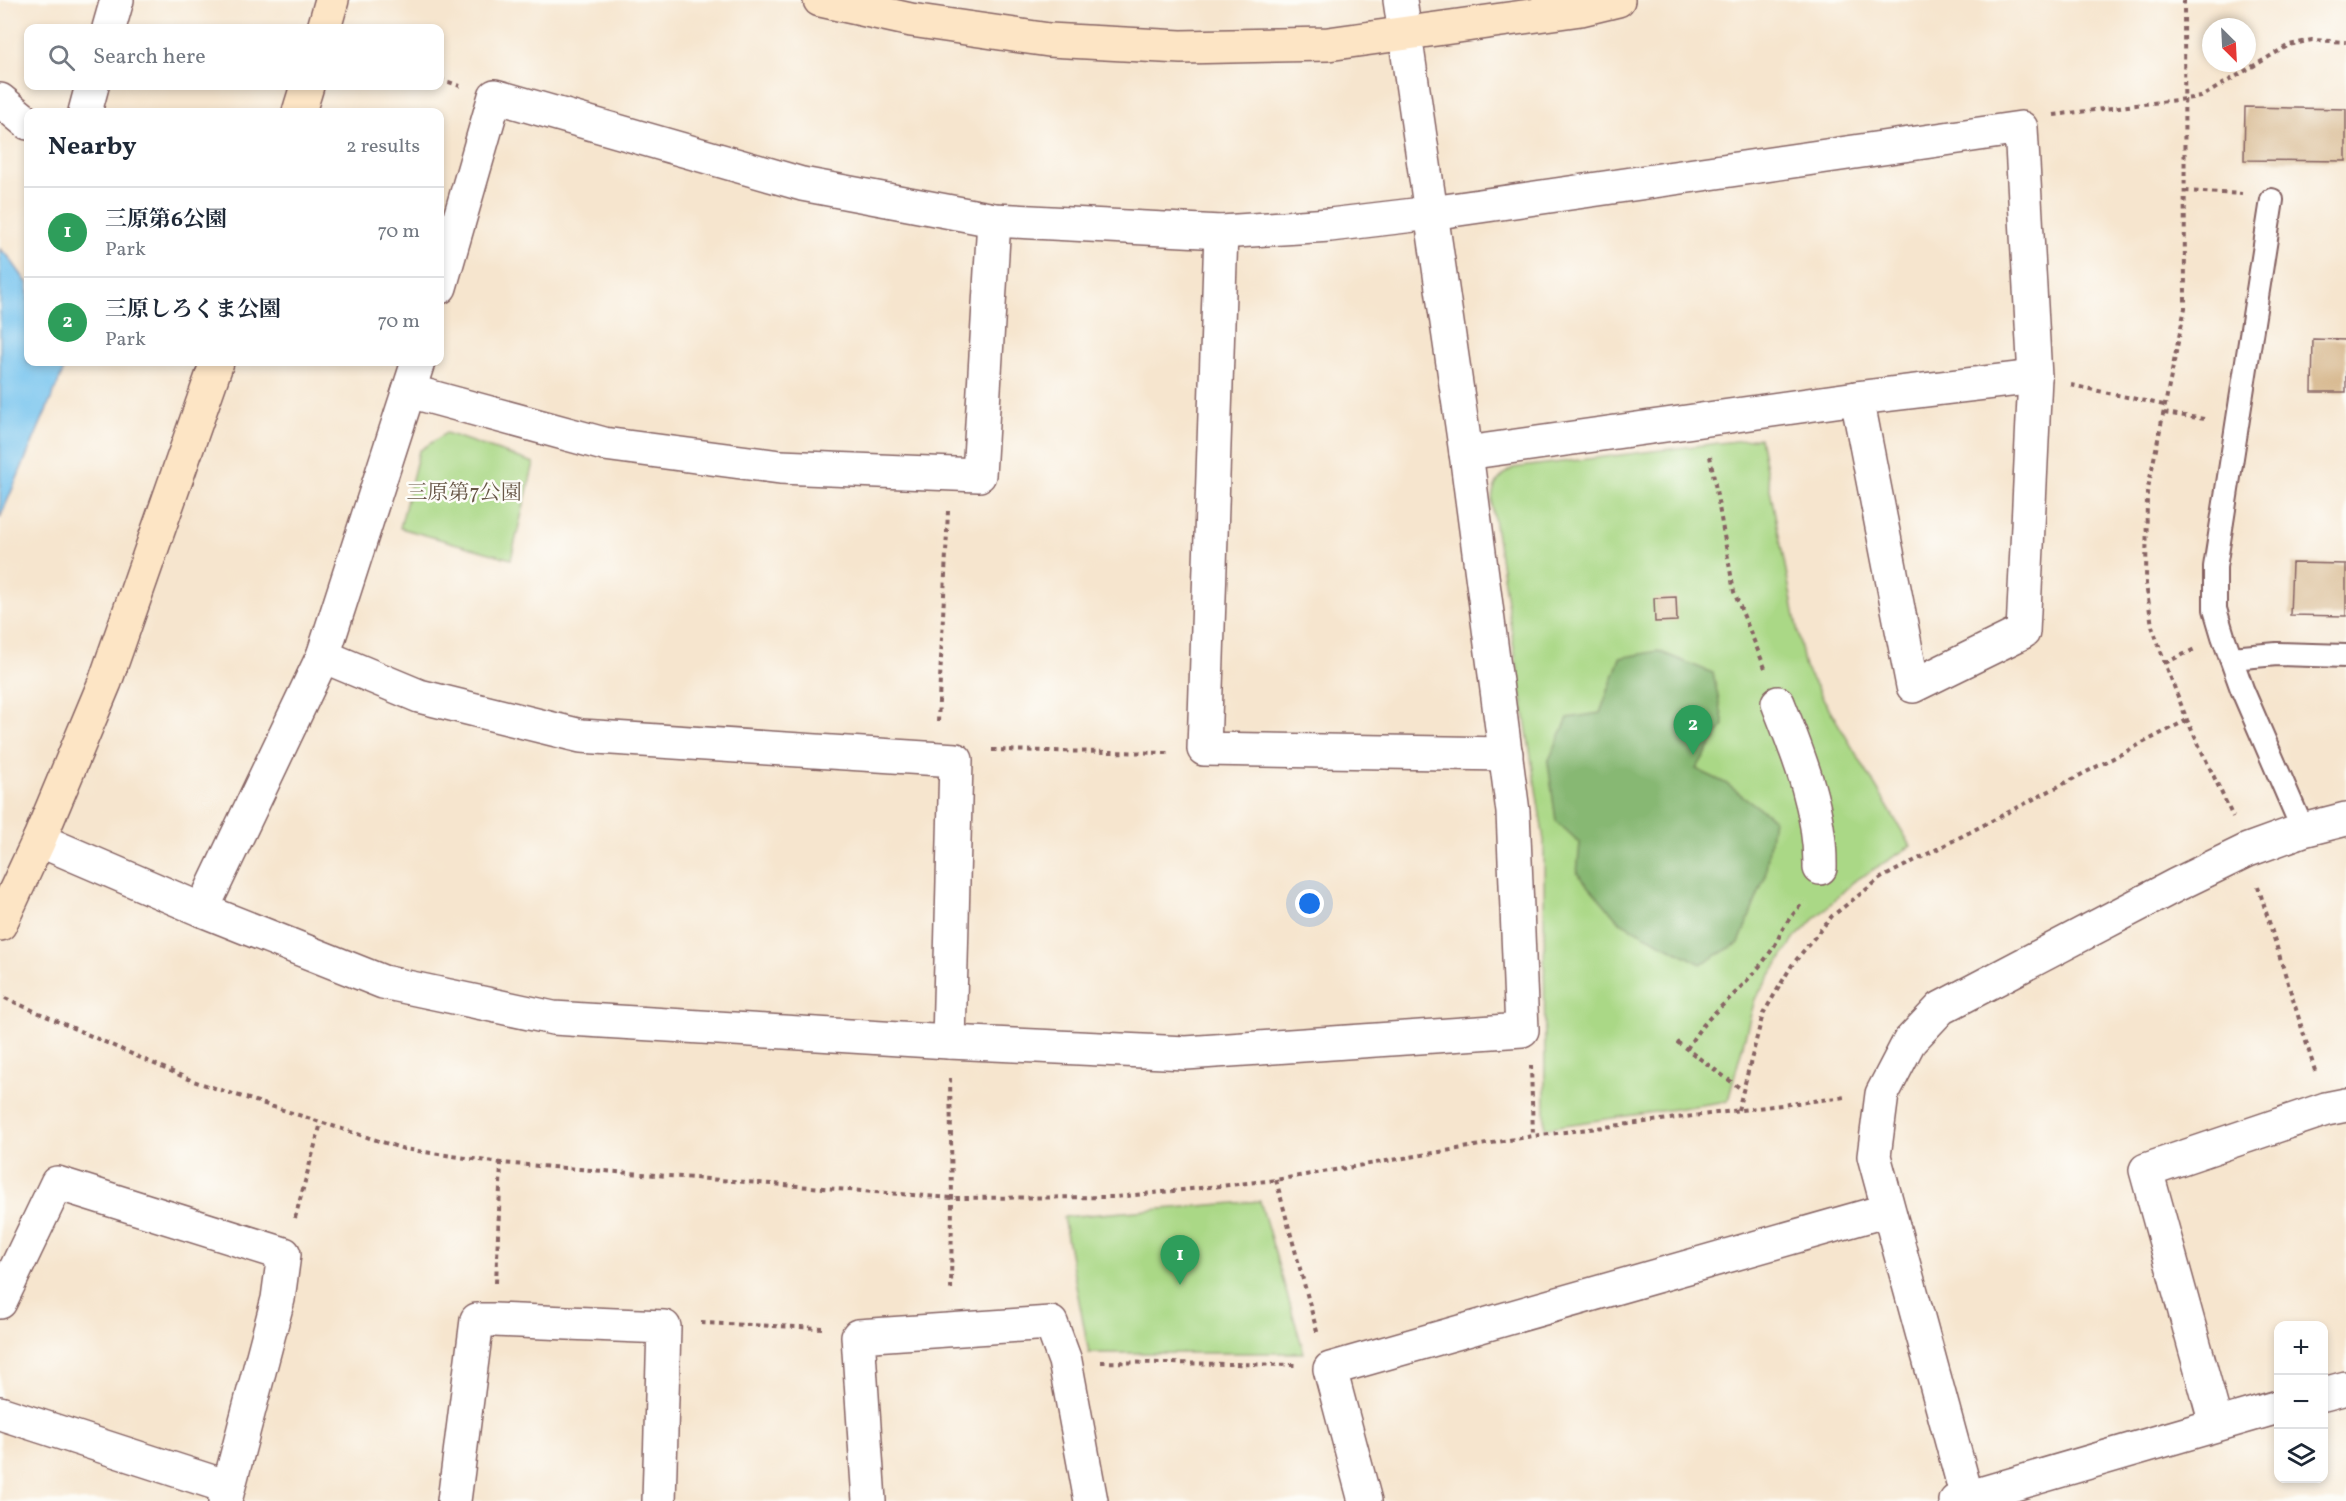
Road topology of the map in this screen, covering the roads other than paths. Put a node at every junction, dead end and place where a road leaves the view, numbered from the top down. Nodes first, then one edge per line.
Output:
1 (117, 0) edge
2 (332, 0) edge
3 (820, 0) edge
4 (1400, 0) edge
5 (1618, 0) edge
6 (110, 24) edge
7 (325, 24) edge
8 (1405, 34) junction
9 (91, 90) edge
10 (306, 90) edge
11 (0, 100) edge
12 (86, 108) edge
13 (300, 108) edge
14 (24, 120) edge
15 (2272, 200) road end
16 (1431, 213) junction
17 (994, 220) junction
18 (1221, 232) junction
19 (444, 273) edge
20 (216, 366) edge
21 (413, 376) edge
22 (2035, 377) junction
23 (1857, 398) junction
24 (1466, 453) junction
25 (323, 656) junction
26 (2346, 656) edge
27 (2231, 658) junction
28 (1778, 703) road end
29 (1506, 754) junction
30 (2346, 819) edge
31 (2304, 830) junction
32 (39, 840) junction
33 (1820, 868) road end
34 (202, 910) junction
35 (0, 924) edge
36 (949, 1042) junction
37 (2336, 1107) edge
38 (1888, 1210) junction
39 (0, 1302) edge
40 (2346, 1388) edge
41 (2328, 1393) edge
42 (2274, 1408) edge
43 (0, 1413) edge
44 (2216, 1424) junction
45 (227, 1494) edge
46 (1964, 1500) edge
47 (454, 1501) edge
48 (658, 1501) edge
49 (869, 1501) edge
50 (1091, 1501) edge
51 (1365, 1501) edge

1 - 6 street
2 - 7 street
3 - 8 street
4 - 8 street
5 - 8 street
8 - 16 street
9 - 12 street
10 - 13 street
11 - 14 street
15 - 27 lane
16 - 18 street
16 - 22 street
16 - 24 street
17 - 18 street
17 - 19 street
17 - 21 street
18 - 29 street
20 - 32 street
21 - 25 street
22 - 23 street
22 - 23 street
23 - 24 street
24 - 29 street
25 - 34 street
25 - 36 street
26 - 27 lane
27 - 31 lane
28 - 33 street
29 - 36 street
30 - 31 street
31 - 38 street
32 - 34 street
32 - 35 street
34 - 36 street
37 - 44 street
38 - 46 street
38 - 51 street
39 - 45 street
40 - 41 street
42 - 44 street
43 - 45 street
44 - 46 street
47 - 48 street
49 - 50 street

